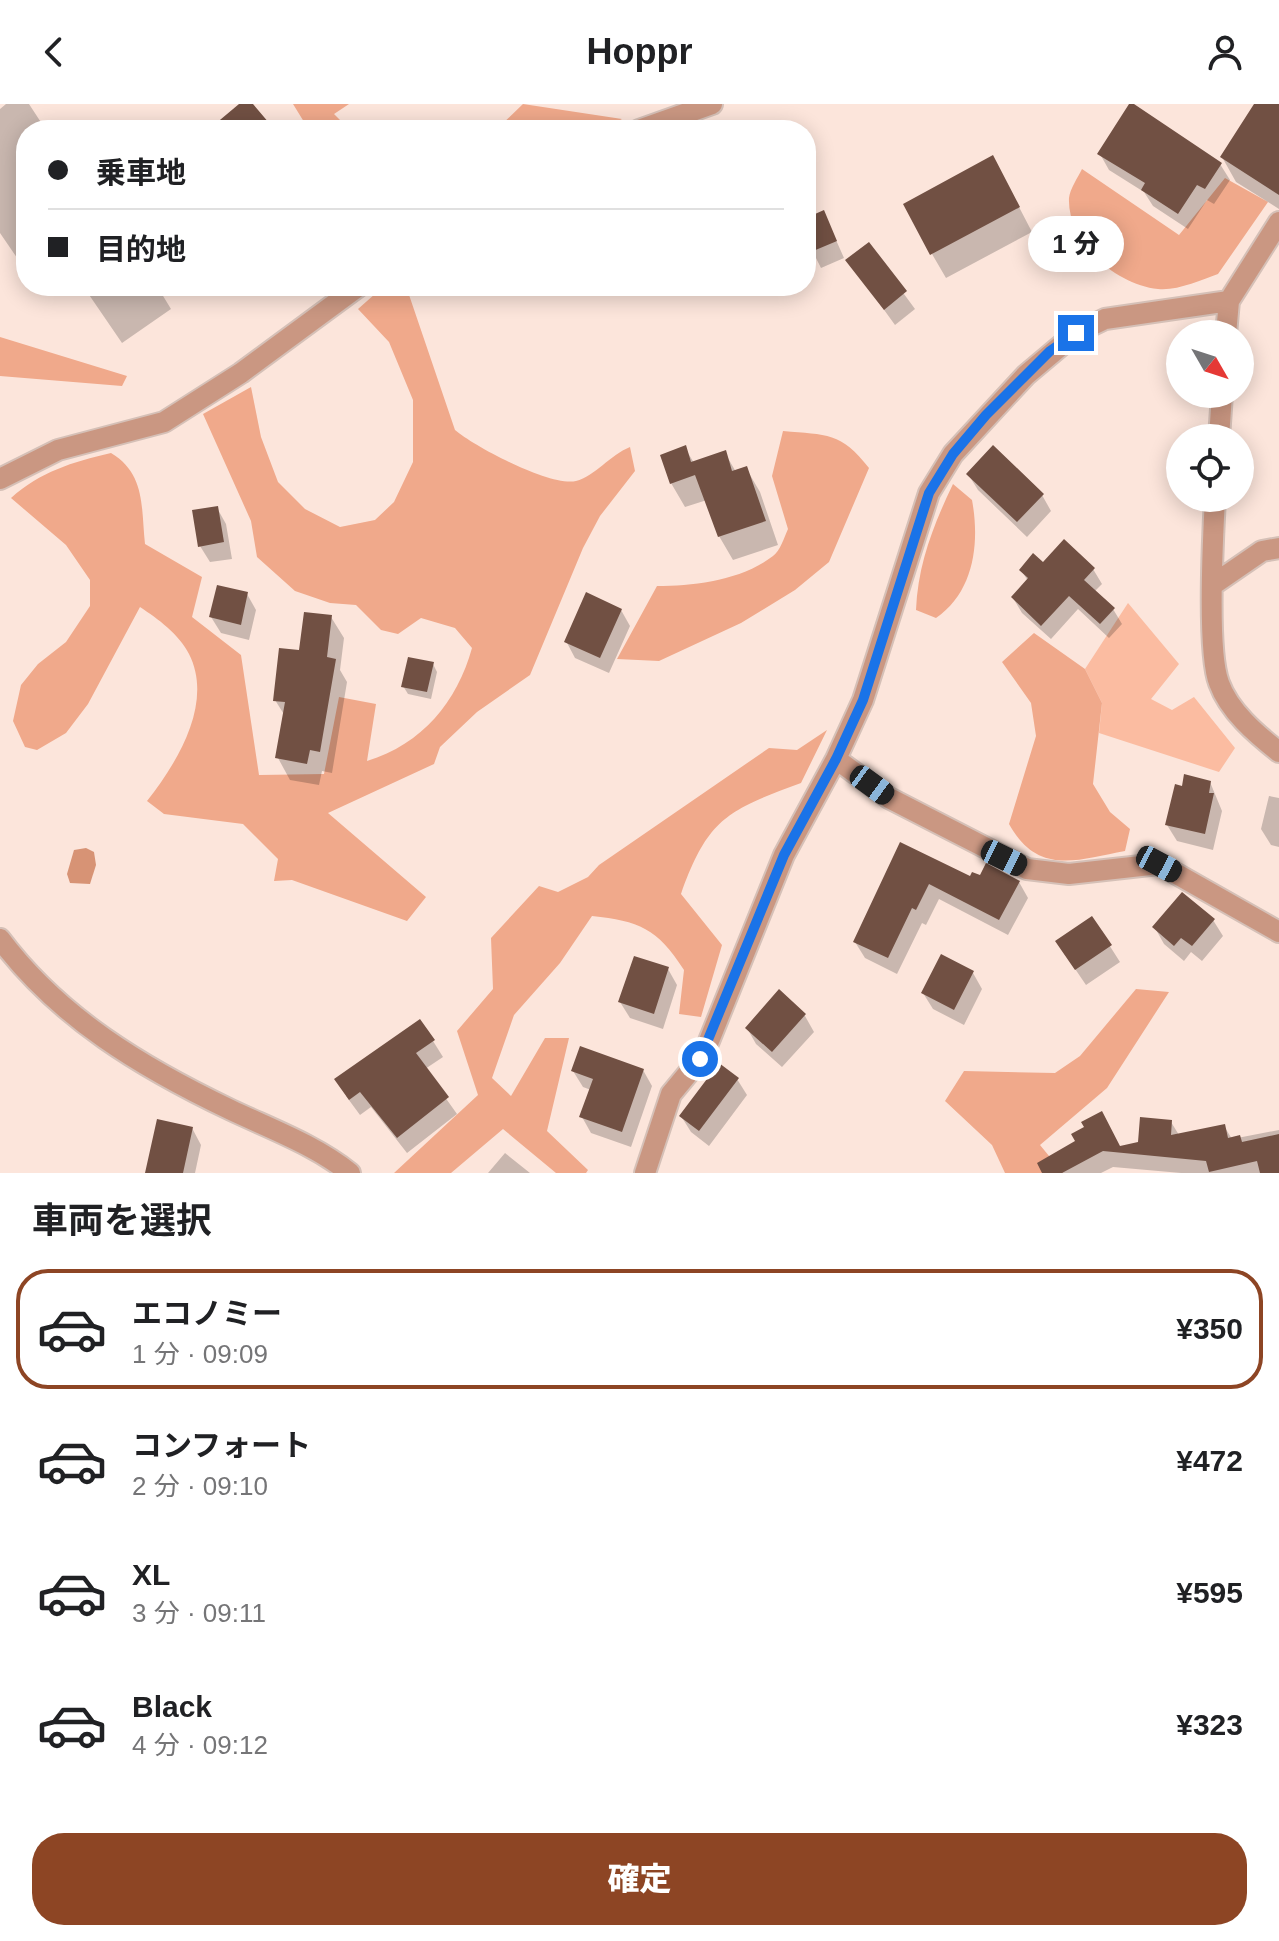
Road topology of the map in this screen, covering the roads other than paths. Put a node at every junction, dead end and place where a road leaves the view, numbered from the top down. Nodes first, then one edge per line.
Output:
1 (712, 104) edge
2 (667, 120) edge
3 (1279, 222) edge
4 (345, 296) edge
5 (1229, 301) junction
6 (1227, 320) edge
7 (0, 479) edge
8 (1215, 512) edge
9 (1279, 548) edge
10 (1214, 584) junction
11 (1279, 752) edge
12 (836, 759) junction
13 (1279, 932) edge
14 (4, 955) edge
15 (350, 1173) edge
16 (645, 1173) edge

1 - 2 street
3 - 5 street
4 - 7 street
5 - 6 street
5 - 12 street
8 - 10 street
9 - 10 street
10 - 11 street
12 - 13 street
12 - 16 street
14 - 15 street

